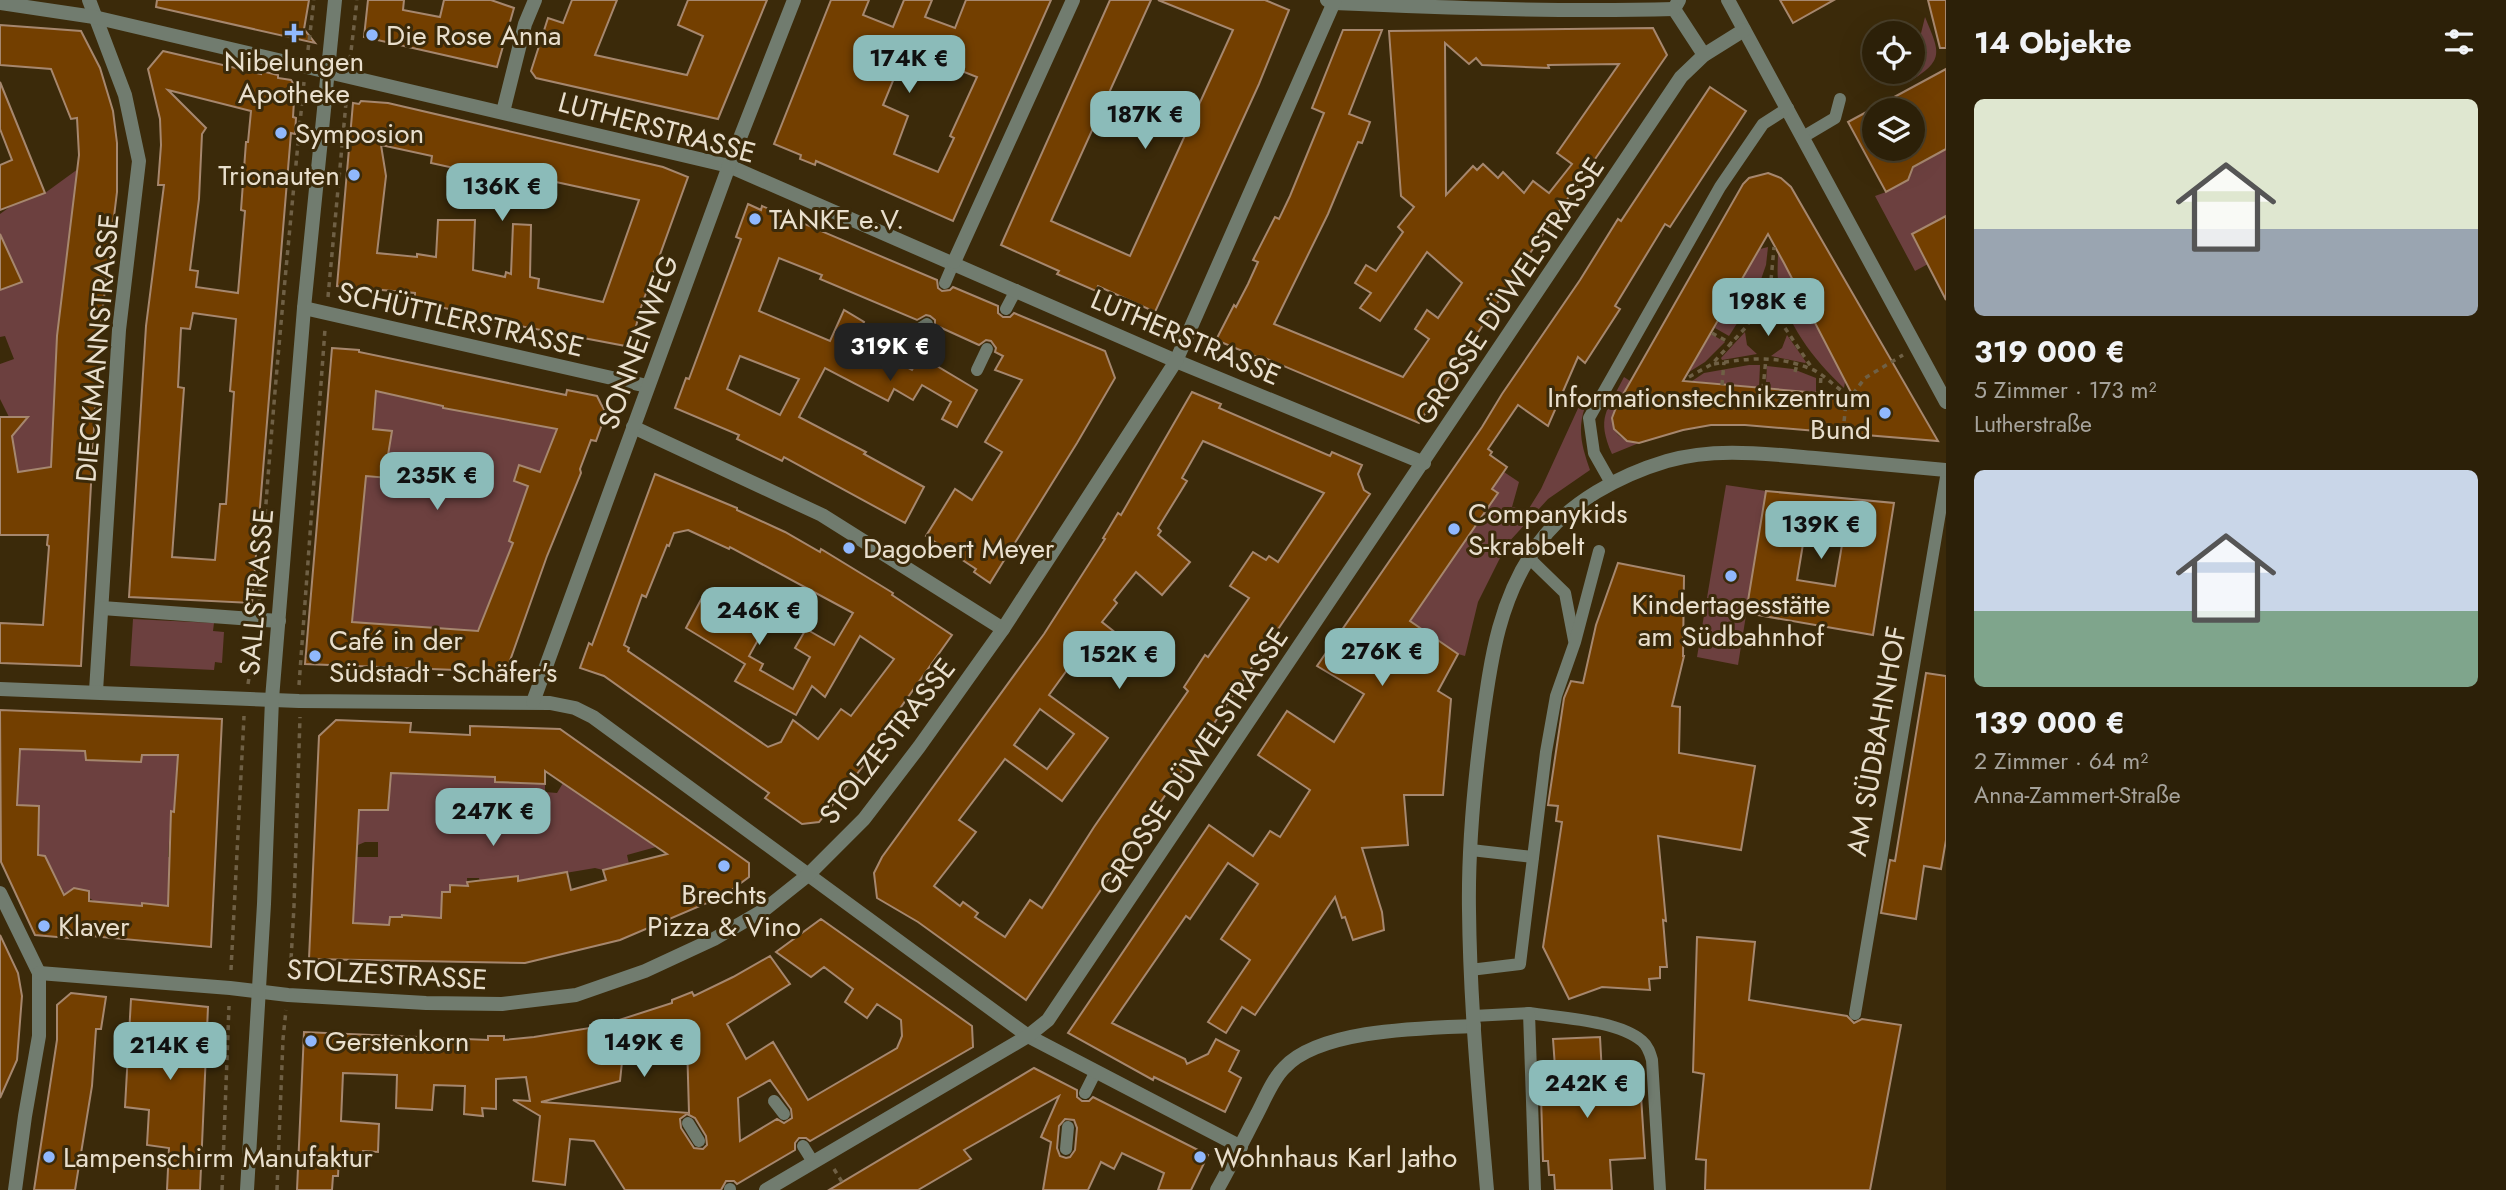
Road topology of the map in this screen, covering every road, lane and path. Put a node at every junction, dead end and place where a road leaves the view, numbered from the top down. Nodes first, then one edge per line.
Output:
1 (89, 0) edge
2 (314, 0) edge
3 (335, 0) edge
4 (357, 0) edge
5 (534, 0) edge
6 (794, 0) edge
7 (1073, 0) edge
8 (1728, 0) edge
9 (1332, 1) edge
10 (0, 3) edge
11 (1677, 4) edge
12 (94, 17) junction
13 (1744, 30) junction
14 (1704, 55) junction
15 (306, 66) junction
16 (327, 71) junction
17 (349, 76) junction
18 (1840, 99) dead end
19 (1788, 108) junction
20 (503, 112) junction
21 (1803, 136) junction
22 (729, 166) junction
23 (1774, 247) dead end
24 (954, 262) junction
25 (1771, 280) junction
26 (1741, 282) dead end
27 (945, 283) dead end
28 (1016, 290) junction
29 (1763, 295) junction
30 (304, 308) junction
31 (1006, 309) dead end
32 (327, 314) junction
33 (927, 324) dead end
34 (1712, 332) dead end
35 (897, 344) dead end
36 (1732, 344) junction
37 (1916, 347) junction
38 (987, 349) dead end
39 (1766, 358) junction
40 (1176, 361) junction
41 (1724, 362) junction
42 (1712, 364) junction
43 (1797, 364) junction
44 (1813, 369) junction
45 (976, 370) dead end
46 (1795, 372) dead end
47 (1821, 375) junction
48 (1689, 377) dead end
49 (1722, 385) dead end
50 (648, 386) junction
51 (1763, 388) dead end
52 (1842, 391) dead end
53 (1820, 393) dead end
54 (1946, 402) edge
55 (633, 427) junction
56 (1842, 441) dead end
57 (1424, 463) junction
58 (1946, 470) edge
59 (1946, 477) edge
60 (1611, 483) junction
61 (1599, 551) dead end
62 (1529, 558) junction
63 (102, 608) junction
64 (259, 619) junction
65 (279, 621) junction
66 (1003, 629) junction
67 (1575, 642) junction
68 (0, 689) edge
69 (96, 691) junction
70 (244, 698) junction
71 (272, 699) junction
72 (299, 701) junction
73 (533, 702) junction
74 (1471, 850) junction
75 (1534, 857) junction
76 (808, 875) junction
77 (0, 893) edge
78 (1470, 970) junction
79 (39, 973) junction
80 (230, 988) junction
81 (259, 991) junction
82 (288, 995) junction
83 (1529, 1013) junction
84 (1854, 1014) dead end
85 (1474, 1021) junction
86 (1028, 1036) junction
87 (1096, 1071) junction
88 (1085, 1093) dead end
89 (774, 1101) dead end
90 (784, 1114) dead end
91 (688, 1123) dead end
92 (1068, 1127) dead end
93 (699, 1141) dead end
94 (803, 1146) dead end
95 (1241, 1147) junction
96 (1066, 1149) dead end
97 (813, 1162) junction
98 (15, 1190) edge
99 (222, 1190) edge
100 (247, 1190) edge
101 (277, 1190) edge
102 (766, 1190) edge
103 (1217, 1190) edge
104 (1487, 1190) edge
105 (1535, 1190) edge
106 (1660, 1190) edge

1 - 12 street, DIECKMANNSTRASSE
2 - 15 path
3 - 16 street, SALLSTRASSE
4 - 17 path
5 - 20 street
6 - 22 street, SONNENWEG
7 - 24 street
8 - 13 street
9 - 11 street
9 - 40 street, STOLZESTRASSE
10 - 12 street, LUTHERSTRASSE
11 - 14 street
12 - 15 street, LUTHERSTRASSE
12 - 63 street, DIECKMANNSTRASSE
13 - 14 street, GROSSE DÜWELSTRASSE
13 - 19 street
14 - 57 street, GROSSE DÜWELSTRASSE
15 - 16 street, LUTHERSTRASSE
15 - 64 path
16 - 17 street, LUTHERSTRASSE
16 - 30 street, SALLSTRASSE
17 - 20 street, LUTHERSTRASSE
17 - 32 path
18 - 21 lane
19 - 21 street
19 - 60 lane
20 - 22 street, LUTHERSTRASSE
21 - 37 street
22 - 24 street, LUTHERSTRASSE
22 - 50 street, SONNENWEG
23 - 25 path
24 - 27 lane
24 - 28 street, LUTHERSTRASSE
25 - 29 path
25 - 44 path
26 - 29 path
28 - 31 lane
28 - 40 street, LUTHERSTRASSE
29 - 36 path
30 - 32 street, SCHÜTTLERSTRASSE
30 - 65 street, SALLSTRASSE
32 - 50 street, SCHÜTTLERSTRASSE
32 - 72 path
33 - 35 lane
34 - 36 path
36 - 42 path
37 - 54 street
37 - 56 path
38 - 45 lane
39 - 41 path
39 - 43 path
39 - 51 path
40 - 57 street, LUTHERSTRASSE
40 - 66 street, STOLZESTRASSE
41 - 42 path
41 - 49 path
42 - 48 path
43 - 44 path
43 - 46 path
44 - 47 path
47 - 52 path
47 - 53 path
50 - 55 street, SONNENWEG
55 - 66 street
55 - 73 street, SONNENWEG
57 - 86 street, GROSSE DÜWELSTRASSE
58 - 60 street
59 - 84 lane, AM SÜDBAHNHOF
60 - 62 street
61 - 67 lane
62 - 67 lane
62 - 74 street
63 - 64 street
63 - 69 street, DIECKMANNSTRASSE
64 - 65 street
64 - 70 path
65 - 71 street, SALLSTRASSE
66 - 76 street, STOLZESTRASSE
67 - 75 lane
68 - 69 street
69 - 70 street
70 - 71 street
70 - 80 path
71 - 72 street
71 - 81 street, SALLSTRASSE
72 - 73 street
72 - 82 path
73 - 76 street
74 - 75 lane
74 - 78 street
75 - 78 lane
76 - 82 street, STOLZESTRASSE
76 - 86 street
77 - 79 street
78 - 85 street
79 - 80 street, STOLZESTRASSE
79 - 98 street
80 - 81 street, STOLZESTRASSE
80 - 99 path
81 - 82 street, STOLZESTRASSE
81 - 100 street, SALLSTRASSE
82 - 101 path
83 - 85 lane
83 - 105 lane
83 - 106 lane
85 - 95 street
85 - 104 street
86 - 87 street
86 - 97 street, GROSSE DÜWELSTRASSE
87 - 88 lane
87 - 95 street
89 - 90 lane
91 - 93 lane
92 - 96 lane
94 - 97 lane
95 - 103 street
97 - 102 street, GROSSE DÜWELSTRASSE

